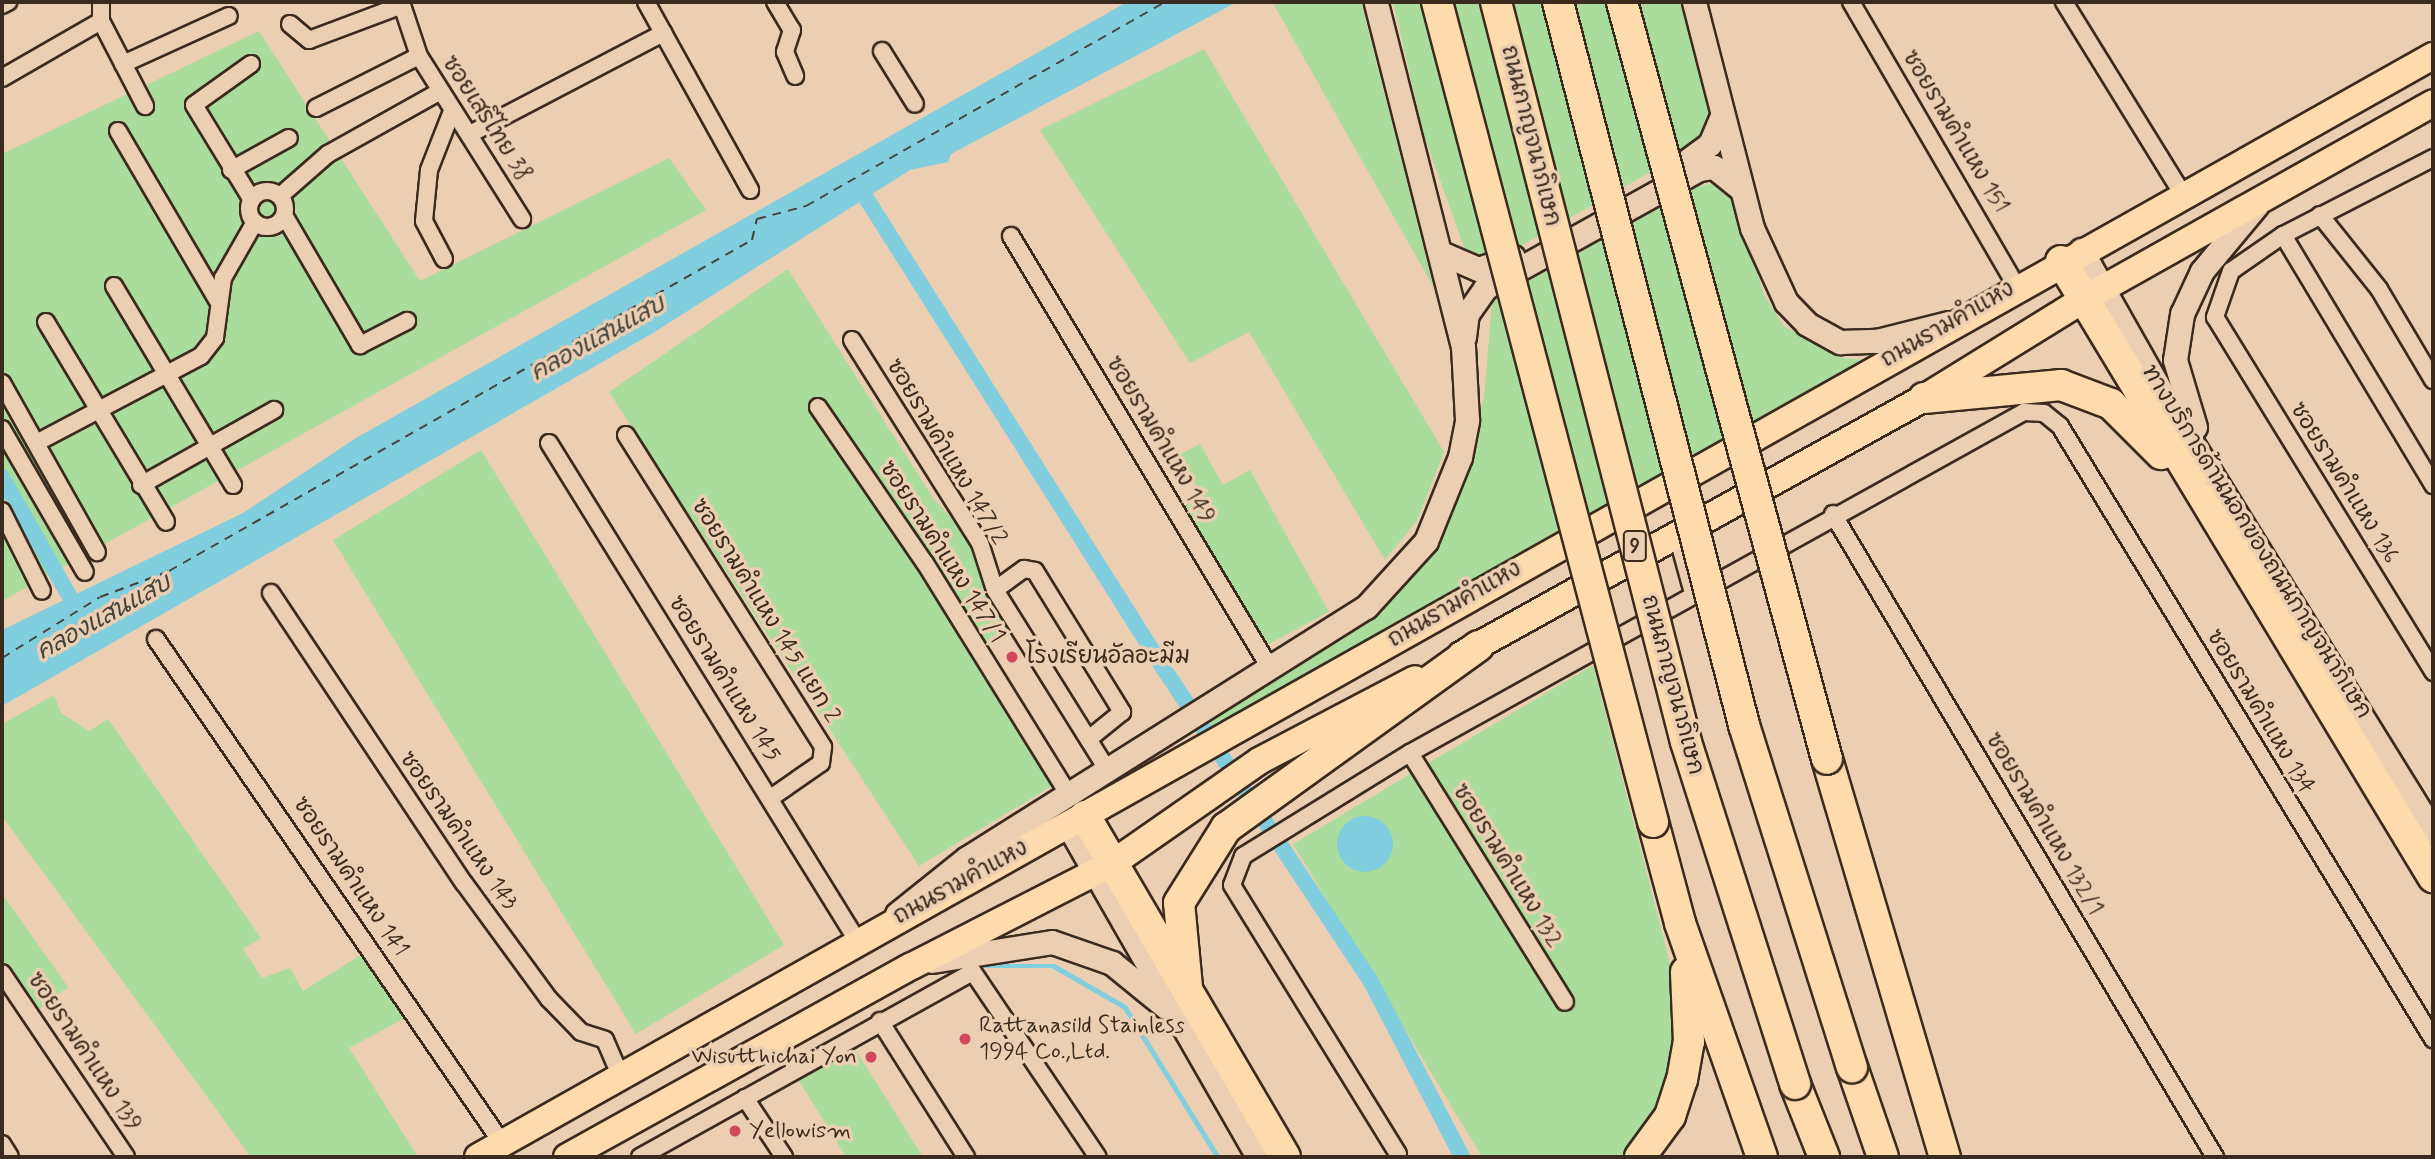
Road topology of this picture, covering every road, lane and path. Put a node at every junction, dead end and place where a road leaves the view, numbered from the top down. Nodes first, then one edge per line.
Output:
1 (8, 2) edge
2 (101, 2) edge
3 (646, 2) edge
4 (1437, 2) edge
5 (1496, 2) edge
6 (1558, 2) edge
7 (1622, 2) edge
8 (1695, 2) edge
9 (1851, 2) edge
10 (2064, 2) edge
11 (402, 3) edge
12 (783, 4) edge
13 (2, 5) edge
14 (1377, 6) edge
15 (229, 16) dead end
16 (101, 22) junction
17 (290, 24) dead end
18 (663, 33) junction
19 (882, 51) dead end
20 (419, 56) junction
21 (2433, 57) edge
22 (123, 64) junction
23 (251, 64) dead end
24 (794, 76) dead end
25 (2, 78) edge
26 (439, 92) junction
27 (2433, 103) edge
28 (915, 104) dead end
29 (145, 106) dead end
30 (316, 108) dead end
31 (452, 111) junction
32 (1721, 118) junction
33 (118, 131) dead end
34 (472, 133) junction
35 (289, 138) dead end
36 (2433, 158) edge
37 (231, 170) junction
38 (1740, 188) junction
39 (750, 190) dead end
40 (2182, 193) junction
41 (280, 196) junction
42 (252, 200) junction
43 (2258, 203) junction
44 (284, 215) junction
45 (2319, 215) junction
46 (522, 219) dead end
47 (255, 222) junction
48 (2283, 235) junction
49 (1011, 236) dead end
50 (1441, 253) junction
51 (2071, 256) junction
52 (444, 259) dead end
53 (114, 286) dead end
54 (2017, 286) junction
55 (2093, 293) junction
56 (217, 300) junction
57 (407, 321) dead end
58 (1955, 321) junction
59 (46, 322) dead end
60 (852, 340) dead end
61 (1463, 347) junction
62 (167, 374) junction
63 (2433, 380) edge
64 (2, 383) edge
65 (1924, 398) junction
66 (818, 407) dead end
67 (96, 410) junction
68 (274, 410) dead end
69 (2, 429) edge
70 (626, 435) dead end
71 (38, 442) junction
72 (549, 443) dead end
73 (209, 447) junction
74 (2208, 460) junction
75 (141, 485) junction
76 (233, 485) dead end
77 (2433, 485) edge
78 (2, 511) edge
79 (1833, 514) junction
80 (2209, 514) junction
81 (166, 522) dead end
82 (1677, 535) junction
83 (97, 552) dead end
84 (85, 572) dead end
85 (995, 590) junction
86 (42, 592) dead end
87 (271, 593) dead end
88 (1693, 593) junction
89 (156, 639) dead end
90 (1478, 646) junction
91 (1270, 668) junction
92 (2433, 672) edge
93 (1091, 737) junction
94 (1410, 753) junction
95 (1108, 771) junction
96 (772, 797) junction
97 (1074, 812) junction
98 (2433, 832) edge
99 (1104, 868) junction
100 (2433, 877) edge
101 (1681, 922) junction
102 (858, 942) junction
103 (912, 966) junction
104 (2, 973) edge
105 (1187, 987) junction
106 (1565, 1002) dead end
107 (880, 1021) junction
108 (1186, 1027) junction
109 (2433, 1039) edge
110 (687, 1042) junction
111 (621, 1077) junction
112 (708, 1079) junction
113 (1922, 1086) junction
114 (745, 1098) junction
115 (502, 1143) junction
116 (2, 1144) edge
117 (1398, 1153) dead end
118 (646, 1156) edge
119 (10, 1157) edge
120 (126, 1157) edge
121 (478, 1157) edge
122 (567, 1157) edge
123 (784, 1157) edge
124 (966, 1157) edge
125 (1098, 1157) edge
126 (1258, 1157) edge
127 (1285, 1157) edge
128 (1640, 1157) edge
129 (1762, 1157) edge
130 (1824, 1157) edge
131 (1883, 1157) edge
132 (1945, 1157) edge
133 (1967, 1157) edge
134 (2215, 1157) edge

1 - 13 street
2 - 16 street
3 - 18 street
4 - 101 highway, bridge
5 - 130 highway, ถนนกาญจนาภิเษก / 9, bridge
6 - 131 highway, bridge
7 - 113 highway, bridge
8 - 32 main road
9 - 54 street, ซอยรามคำแหง 151
10 - 40 street
11 - 17 street
11 - 20 street, ซอยเสรีไทย 38
12 - 24 street
14 - 50 main road
15 - 22 street
16 - 22 street
16 - 25 street
18 - 34 street
18 - 39 street
19 - 28 street
20 - 26 street, ซอยเสรีไทย 38
20 - 30 street
21 - 40 main road, ถนนรามคำแหง
22 - 29 street
23 - 37 street
26 - 31 street, ซอยเสรีไทย 38
26 - 41 street
27 - 43 main road, ถนนรามคำแหง
31 - 34 street, ซอยเสรีไทย 38
31 - 52 street
32 - 38 main road
32 - 50 main road
33 - 56 street
34 - 46 street, ซอยเสรีไทย 38
35 - 37 street
36 - 45 street
37 - 42 street
38 - 58 main road
38 - 61 main road
40 - 51 main road, ถนนรามคำแหง
41 - 42 street
41 - 44 street
42 - 47 street
43 - 55 main road, ถนนรามคำแหง
43 - 74 main road
44 - 47 street
44 - 57 street
45 - 48 street
45 - 63 street
47 - 56 street
48 - 77 street
48 - 92 street, ซอยรามคำแหง 136
49 - 91 street, ซอยรามคำแหง 149
50 - 61 main road
51 - 54 main road, ถนนรามคำแหง
51 - 55 highway
53 - 62 street
54 - 58 main road, ถนนรามคำแหง
55 - 65 main road, ถนนรามคำแหง
55 - 74 main road, ทางบริการด้านนอกของถนนกาญจนาภิเษก
55 - 80 highway
56 - 62 street
58 - 97 main road, ถนนรามคำแหง
59 - 67 street
60 - 85 street, ซอยรามคำแหง 147/2
61 - 91 main road
62 - 67 street
62 - 73 street
64 - 71 street
65 - 80 highway
65 - 82 main road, ถนนรามคำแหง
66 - 97 street, ซอยรามคำแหง 147/1
67 - 71 street
67 - 75 street
68 - 73 street
69 - 84 street
70 - 96 street, ซอยรามคำแหง 145 แยก 2
71 - 83 street
72 - 96 street, ซอยรามคำแหง 145
73 - 75 street
73 - 76 street
74 - 98 main road, ทางบริการด้านนอกของถนนกาญจนาภิเษก
75 - 81 street
78 - 86 street
79 - 88 street
79 - 109 street, ซอยรามคำแหง 134
79 - 134 street, ซอยรามคำแหง 132/1
80 - 100 highway
82 - 88 street
82 - 90 main road, ถนนรามคำแหง
85 - 93 street, ซอยรามคำแหง 147/2
85 - 93 street
87 - 111 street, ซอยรามคำแหง 143
88 - 94 street
89 - 115 street, ซอยรามคำแหง 141
90 - 99 main road, ถนนรามคำแหง
90 - 105 highway
91 - 95 main road
93 - 95 street, ซอยรามคำแหง 147/2
94 - 106 street, ซอยรามคำแหง 132
94 - 117 street
95 - 97 main road
96 - 102 street, ซอยรามคำแหง 145
97 - 99 highway
97 - 102 main road, ถนนรามคำแหง
99 - 103 main road, ถนนรามคำแหง
99 - 105 highway
99 - 108 main road
101 - 128 highway
101 - 129 highway
102 - 110 main road, ถนนรามคำแหง
103 - 108 main road
103 - 112 main road, ถนนรามคำแหง
104 - 120 street, ซอยรามคำแหง 139
105 - 127 highway
107 - 114 street
107 - 124 street
107 - 125 street
108 - 126 main road
110 - 111 main road, ถนนรามคำแหง
110 - 112 main road
111 - 115 main road, ถนนรามคำแหง
112 - 122 main road, ถนนรามคำแหง
113 - 132 highway
113 - 133 highway
114 - 118 street
114 - 123 street
115 - 121 main road, ถนนรามคำแหง
116 - 119 street

